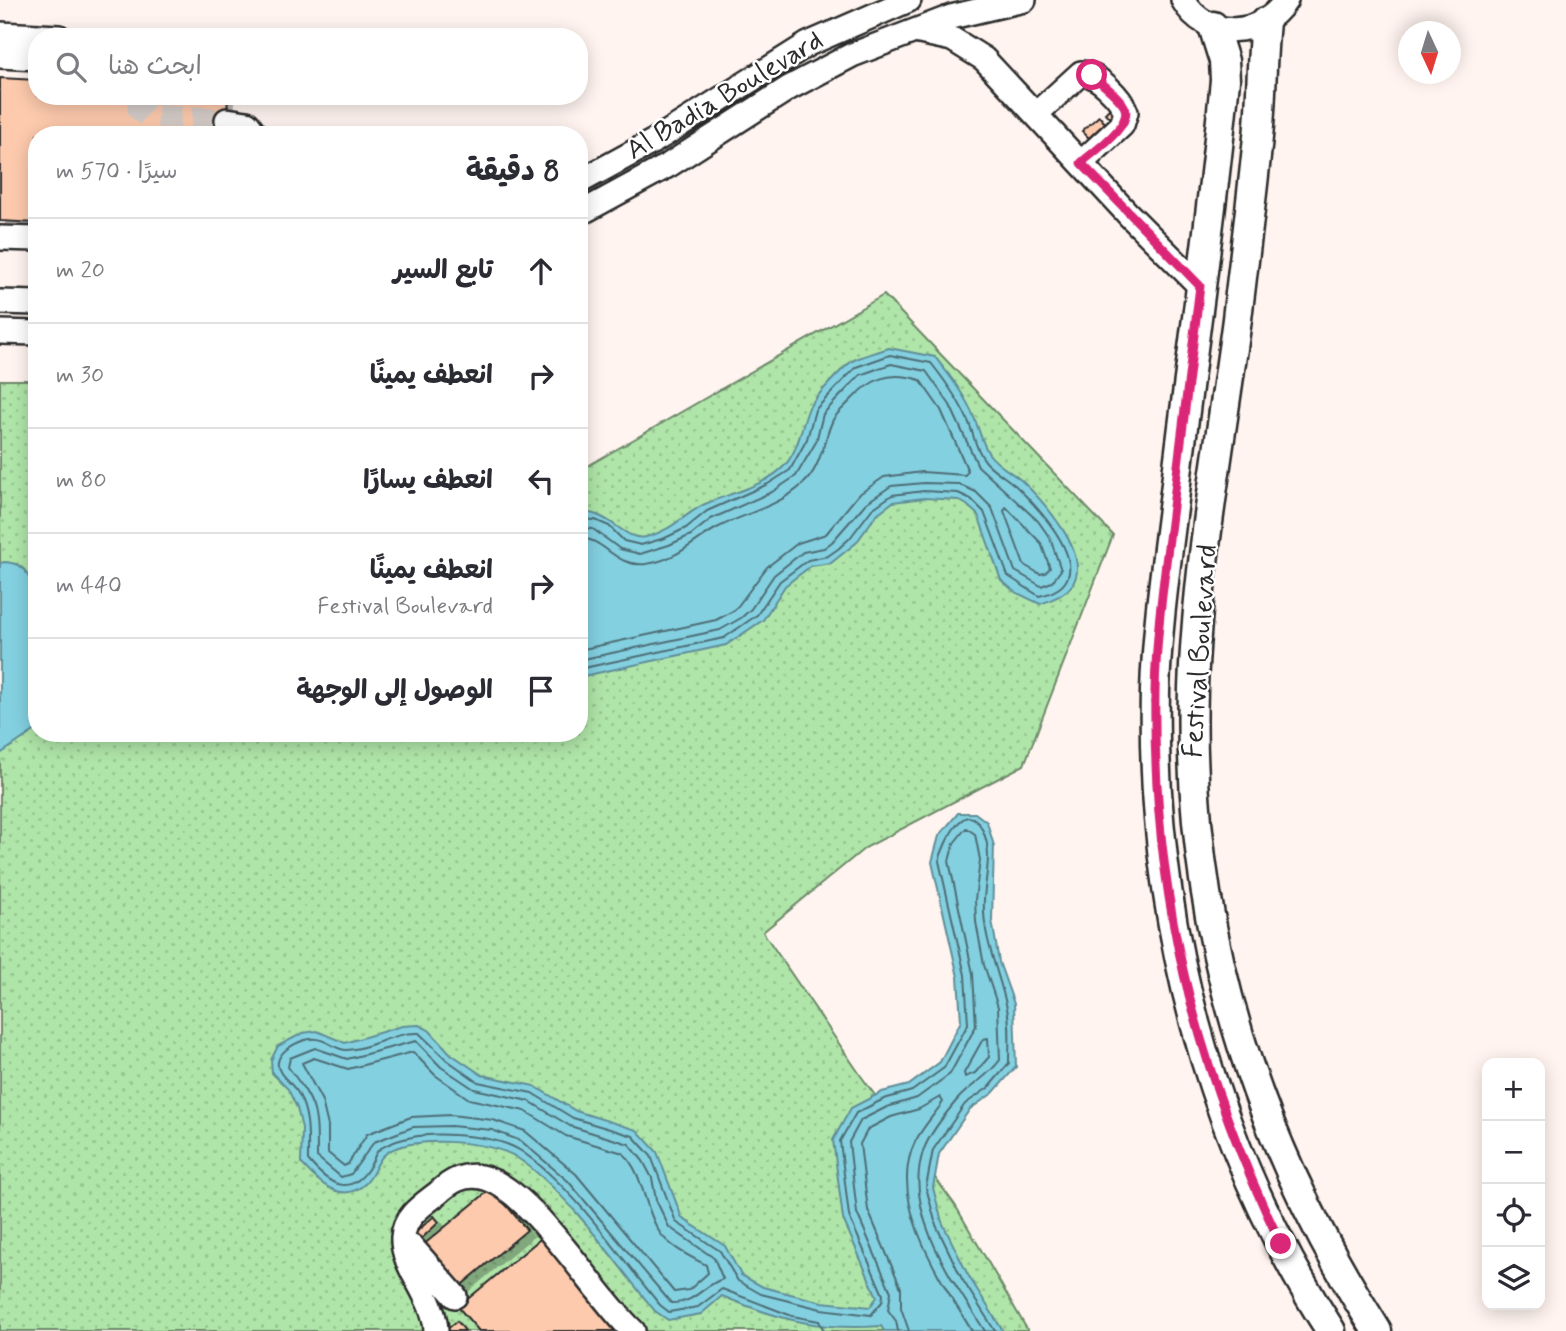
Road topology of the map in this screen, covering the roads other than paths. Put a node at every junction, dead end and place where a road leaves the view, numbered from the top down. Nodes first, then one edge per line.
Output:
1 (909, 0) edge
2 (1024, 0) edge
3 (1286, 0) edge
4 (1180, 2) edge
5 (1265, 22) junction
6 (1213, 26) junction
7 (912, 30) junction
8 (0, 34) edge
9 (28, 35) edge
10 (0, 57) edge
11 (28, 58) edge
12 (1036, 114) junction
13 (227, 120) tunnel mouth
14 (249, 126) edge
15 (1081, 163) junction
16 (588, 176) edge
17 (588, 209) edge
18 (0, 238) edge
19 (28, 239) edge
20 (1200, 286) junction
21 (0, 302) edge
22 (28, 303) edge
23 (0, 332) edge
24 (28, 333) edge
25 (402, 1237) junction
26 (455, 1296) dead end
27 (436, 1331) edge
28 (633, 1331) edge
29 (1331, 1331) edge
30 (1377, 1331) edge

1 - 16 street, Al Badia Boulevard
2 - 7 street, Al Badia Boulevard
3 - 5 street
4 - 6 street
5 - 6 street
5 - 30 main road, Festival Boulevard
6 - 20 main road, Festival Boulevard
7 - 12 street
7 - 17 street, Al Badia Boulevard
8 - 9 street
10 - 11 street
12 - 15 street
12 - 15 street
13 - 14 street
15 - 20 street
18 - 19 street
20 - 29 main road, Festival Boulevard
21 - 22 street
23 - 24 street
25 - 26 street
25 - 27 street
25 - 28 street

